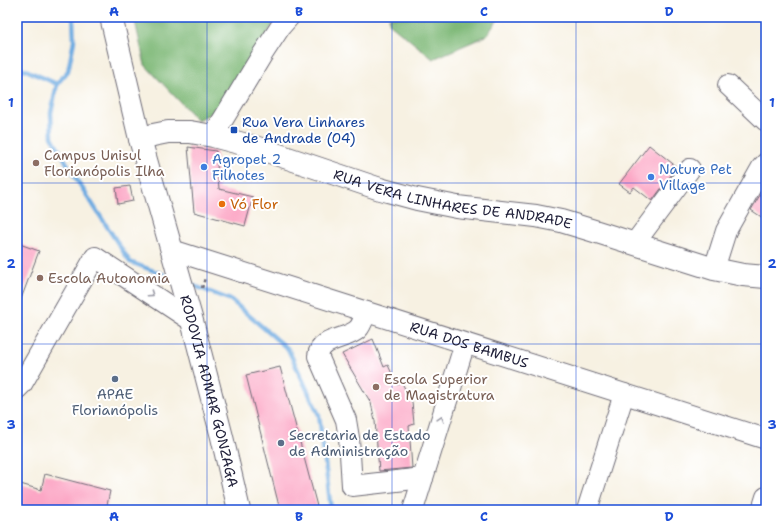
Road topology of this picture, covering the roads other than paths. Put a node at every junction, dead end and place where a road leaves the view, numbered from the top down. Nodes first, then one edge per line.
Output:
1 (112, 17) edge
2 (289, 17) edge
3 (728, 85) dead end
4 (766, 121) edge
5 (213, 136) junction
6 (140, 139) junction
7 (766, 163) edge
8 (690, 169) dead end
9 (634, 244) junction
10 (172, 250) junction
11 (714, 269) junction
12 (766, 277) edge
13 (189, 311) junction
14 (366, 312) junction
15 (465, 343) junction
16 (17, 389) edge
17 (624, 394) junction
18 (766, 439) edge
19 (423, 478) junction
20 (766, 497) edge
21 (240, 510) edge
22 (413, 510) edge
23 (587, 510) edge
24 (762, 510) edge

1 - 6 main road, RODOVIA ADMAR GONZAGA
2 - 5 street
3 - 4 street
5 - 6 main road, RUA VERA LINHARES DE ANDRADE
5 - 9 main road, RUA VERA LINHARES DE ANDRADE
6 - 10 main road, RODOVIA ADMAR GONZAGA
7 - 11 street
8 - 9 street
9 - 11 main road, RUA VERA LINHARES DE ANDRADE
10 - 13 main road, RODOVIA ADMAR GONZAGA
10 - 14 street, RUA DOS BAMBUS
11 - 12 main road, RUA VERA LINHARES DE ANDRADE
16 -> 13 street
13 - 21 main road, RODOVIA ADMAR GONZAGA
14 - 15 street, RUA DOS BAMBUS
14 - 19 street
15 - 17 street, RUA DOS BAMBUS
19 -> 15 street
17 - 18 street, RUA DOS BAMBUS
17 - 23 street
19 - 22 street
20 - 24 street

